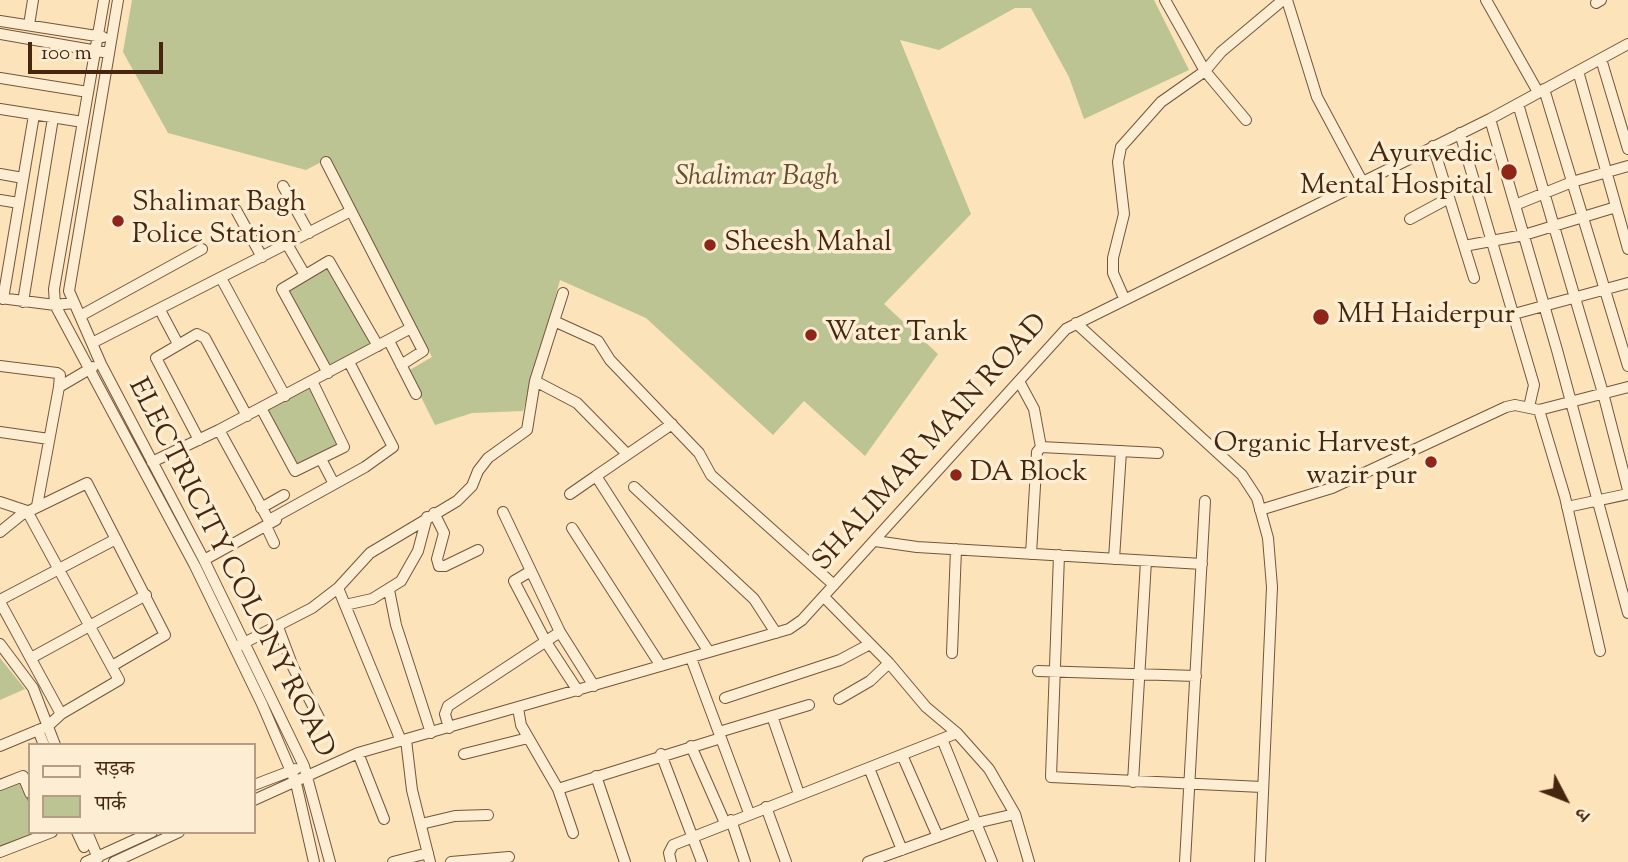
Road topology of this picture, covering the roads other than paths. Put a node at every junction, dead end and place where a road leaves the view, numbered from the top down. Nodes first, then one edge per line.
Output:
1 (33, 0) edge
2 (104, 0) edge
3 (118, 0) edge
4 (1165, 0) edge
5 (1285, 0) edge
6 (1486, 0) edge
7 (0, 21) edge
8 (29, 25) junction
9 (0, 34) edge
10 (98, 36) junction
11 (111, 38) junction
12 (1628, 44) edge
13 (95, 51) junction
14 (109, 53) junction
15 (1601, 59) junction
16 (1205, 71) junction
17 (1578, 71) junction
18 (0, 78) edge
19 (1541, 91) junction
20 (88, 92) junction
21 (1518, 104) junction
22 (0, 109) edge
23 (34, 115) junction
24 (53, 118) junction
25 (1490, 119) junction
26 (1246, 120) dead end
27 (83, 122) junction
28 (1460, 133) junction
29 (1433, 146) junction
30 (1628, 149) edge
31 (326, 163) dead end
32 (1628, 166) edge
33 (1606, 172) junction
34 (0, 174) edge
35 (23, 178) junction
36 (1362, 181) junction
37 (1572, 182) junction
38 (282, 186) dead end
39 (71, 193) junction
40 (1544, 193) junction
41 (85, 196) junction
42 (1449, 198) junction
43 (0, 200) edge
44 (19, 203) junction
45 (1515, 205) junction
46 (1616, 206) junction
47 (236, 210) dead end
48 (351, 211) junction
49 (1583, 217) junction
50 (1410, 219) dead end
51 (1554, 226) junction
52 (309, 233) junction
53 (1524, 235) junction
54 (1492, 240) junction
55 (288, 244) junction
56 (1464, 246) junction
57 (202, 248) dead end
58 (1628, 249) edge
59 (262, 257) junction
60 (305, 275) junction
61 (221, 278) junction
62 (1474, 278) dead end
63 (1628, 284) edge
64 (1605, 290) junction
65 (563, 293) dead end
66 (1, 298) edge
67 (1124, 298) junction
68 (1575, 298) junction
69 (23, 302) junction
70 (73, 303) junction
71 (55, 305) junction
72 (1544, 306) junction
73 (160, 310) junction
74 (1514, 314) junction
75 (80, 316) junction
76 (554, 321) junction
77 (1076, 323) junction
78 (411, 328) junction
79 (388, 341) junction
80 (92, 342) junction
81 (178, 344) junction
82 (378, 346) junction
83 (349, 362) junction
84 (101, 364) junction
85 (401, 365) junction
86 (0, 366) edge
87 (1628, 366) edge
88 (89, 369) junction
89 (327, 373) junction
90 (312, 381) junction
91 (535, 382) junction
92 (1020, 383) junction
93 (59, 387) junction
94 (1628, 387) edge
95 (1603, 393) junction
96 (416, 394) dead end
97 (285, 396) junction
98 (1571, 401) junction
99 (261, 408) junction
100 (1534, 408) junction
101 (247, 416) junction
102 (672, 424) junction
103 (219, 430) junction
104 (0, 432) edge
105 (49, 439) junction
106 (199, 440) junction
107 (1041, 447) junction
108 (1121, 451) junction
109 (1158, 453) dead end
110 (627, 454) junction
111 (321, 459) junction
112 (391, 459) dead end
113 (152, 462) junction
114 (596, 475) junction
115 (334, 484) junction
116 (634, 486) dead end
117 (1628, 492) edge
118 (570, 494) dead end
119 (284, 495) dead end
120 (1598, 500) junction
121 (1205, 501) dead end
122 (0, 502) edge
123 (1567, 507) junction
124 (32, 508) junction
125 (261, 508) junction
126 (1260, 510) junction
127 (503, 512) dead end
128 (431, 515) junction
129 (266, 526) junction
130 (572, 528) dead end
131 (0, 532) edge
132 (116, 539) junction
133 (875, 541) junction
134 (274, 543) dead end
135 (956, 549) junction
136 (478, 551) dead end
137 (1031, 554) junction
138 (1059, 555) junction
139 (204, 559) junction
140 (1114, 559) junction
141 (1146, 561) junction
142 (1202, 564) junction
143 (59, 569) junction
144 (531, 571) junction
145 (834, 585) junction
146 (338, 588) junction
147 (389, 590) junction
148 (146, 595) junction
149 (824, 597) junction
150 (0, 601) edge
151 (345, 606) junction
152 (1628, 613) edge
153 (90, 626) junction
154 (278, 626) junction
155 (560, 632) junction
156 (776, 633) junction
157 (546, 642) junction
158 (870, 643) junction
159 (0, 644) edge
160 (240, 645) junction
161 (1600, 651) dead end
162 (709, 652) junction
163 (952, 653) dead end
164 (31, 658) junction
165 (691, 658) junction
166 (889, 663) junction
167 (112, 666) junction
168 (661, 666) junction
169 (1038, 671) dead end
170 (1055, 671) junction
171 (1139, 674) junction
172 (1196, 676) junction
173 (594, 686) junction
174 (578, 691) junction
175 (725, 698) dead end
176 (839, 699) dead end
177 (809, 705) dead end
178 (518, 708) junction
179 (61, 714) junction
180 (772, 716) junction
181 (319, 718) dead end
182 (43, 728) junction
183 (449, 728) junction
184 (431, 733) junction
185 (957, 733) junction
186 (720, 735) junction
187 (528, 738) junction
188 (942, 739) junction
189 (404, 740) junction
190 (44, 743) edge
191 (54, 743) edge
192 (0, 746) edge
193 (691, 746) junction
194 (358, 753) junction
195 (464, 754) dead end
196 (661, 754) junction
197 (902, 755) junction
198 (304, 766) junction
199 (321, 768) junction
200 (869, 768) junction
201 (292, 770) junction
202 (596, 776) junction
203 (308, 777) junction
204 (1133, 782) junction
205 (296, 783) junction
206 (256, 784) edge
207 (1189, 784) junction
208 (0, 785) edge
209 (1262, 787) junction
210 (28, 788) edge
211 (558, 789) junction
212 (799, 794) junction
213 (256, 799) edge
214 (766, 807) junction
215 (750, 813) junction
216 (1015, 814) junction
217 (488, 815) dead end
218 (384, 818) dead end
219 (728, 822) junction
220 (976, 823) junction
221 (421, 824) junction
222 (573, 833) dead end
223 (45, 834) edge
224 (78, 834) edge
225 (88, 834) edge
226 (148, 834) edge
227 (175, 834) edge
228 (692, 836) junction
229 (938, 836) junction
230 (83, 847) dead end
231 (902, 850) junction
232 (0, 852) edge
233 (509, 857) dead end
234 (97, 858) junction
235 (429, 858) edge
236 (86, 862) edge
237 (114, 862) edge
238 (314, 862) edge
239 (330, 862) edge
240 (393, 862) edge
241 (451, 862) edge
242 (625, 862) edge
243 (671, 862) edge
244 (702, 862) edge
245 (745, 862) edge
246 (786, 862) edge
247 (868, 862) edge
248 (992, 862) edge
249 (1029, 862) edge
250 (1185, 862) edge
251 (1261, 862) edge

1 - 8 street
2 - 10 street
3 - 11 street
4 - 16 street
5 - 16 street
5 - 36 street
6 - 19 street
7 - 8 street
8 - 10 street
9 - 13 street
10 - 11 street
10 - 13 street
11 - 14 street
12 - 15 street, SHALIMAR MAIN ROAD
13 - 14 street
13 - 20 street
14 - 41 street
15 - 17 street, SHALIMAR MAIN ROAD
15 - 30 street
16 - 26 street
16 - 67 street
17 - 19 street, SHALIMAR MAIN ROAD
17 - 33 street
18 - 20 street
19 - 21 street, SHALIMAR MAIN ROAD
19 - 37 street
20 - 27 street
21 - 25 street, SHALIMAR MAIN ROAD
21 - 40 street
22 - 23 street
23 - 24 street
23 - 35 street
24 - 27 street
24 - 69 street
25 - 28 street, SHALIMAR MAIN ROAD
25 - 45 street
27 - 39 street
28 - 29 street, SHALIMAR MAIN ROAD
28 - 54 street
29 - 36 street, SHALIMAR MAIN ROAD
29 - 42 street
31 - 48 street
32 - 33 street
33 - 37 street
33 - 46 street
34 - 35 street
35 - 44 street
36 - 67 street, SHALIMAR MAIN ROAD
37 - 40 street
37 - 49 street
38 - 52 street
39 - 41 street
39 - 71 street
40 - 45 street
40 - 51 street
41 - 70 street
42 - 50 street
42 - 56 street
43 - 44 street
44 - 66 street
45 - 53 street
46 - 49 street
46 - 58 street
47 - 59 street
48 - 52 street
48 - 78 street
49 - 51 street
49 - 64 street
51 - 53 street
51 - 68 street
52 - 55 street
53 - 54 street
53 - 72 street
54 - 56 street
54 - 74 street
55 - 59 street
55 - 60 street
56 - 62 street
57 - 75 street
59 - 61 street
60 - 82 street
60 - 89 street
61 - 73 street
61 - 97 street
63 - 64 street
64 - 68 street
64 - 87 street
65 - 76 street
66 - 69 street
67 - 77 street, SHALIMAR MAIN ROAD
68 - 72 street
68 - 95 street
69 - 71 street
70 - 71 street
70 - 75 street, ELECTRICITY COLONY ROAD
71 - 88 street, ELECTRICITY COLONY ROAD
72 - 74 street
72 - 98 street
73 - 80 street
73 - 81 street
74 - 100 street
75 - 80 street, ELECTRICITY COLONY ROAD
76 - 91 street
76 - 102 street
77 - 92 street, SHALIMAR MAIN ROAD
77 - 126 street
78 - 79 street
78 - 85 street
79 - 82 street
79 - 85 street
80 - 84 street, ELECTRICITY COLONY ROAD
81 - 101 street
81 - 106 street
82 - 83 street
83 - 89 street
83 - 115 street
84 - 88 street
84 - 113 street, ELECTRICITY COLONY ROAD
85 - 96 street
86 - 93 street
88 - 93 street
88 - 160 street, ELECTRICITY COLONY ROAD
89 - 90 street
90 - 97 street
90 - 111 street
91 - 110 street
91 - 128 street
92 - 107 street
92 - 133 street, SHALIMAR MAIN ROAD
93 - 105 street
94 - 95 street
95 - 98 street
95 - 117 street
97 - 99 street
98 - 100 street
98 - 120 street
99 - 101 street
99 - 111 street
100 - 123 street
100 - 126 street
101 - 103 street
102 - 110 street
102 - 145 street
103 - 106 street
103 - 125 street
104 - 105 street
105 - 124 street
106 - 113 street
107 - 108 street
107 - 137 street
108 - 109 street
108 - 140 street
110 - 114 street
111 - 115 street
112 - 129 street
113 - 139 street, ELECTRICITY COLONY ROAD
114 - 118 street
114 - 162 street
115 - 125 street
116 - 156 street
117 - 120 street
119 - 125 street
120 - 123 street
120 - 152 street
121 - 142 street
122 - 124 street
123 - 161 street
124 - 131 street
124 - 132 street
124 - 143 street
126 - 209 street
127 - 144 street
128 - 136 street
128 - 146 street
128 - 147 street
129 - 134 street
129 - 139 street
130 - 168 street
132 - 143 street
132 - 148 street
133 - 135 street
133 - 145 street, SHALIMAR MAIN ROAD
135 - 137 street
135 - 163 street
137 - 138 street
138 - 140 street
138 - 170 street
139 - 160 street, ELECTRICITY COLONY ROAD
140 - 141 street
141 - 142 street
141 - 171 street
142 - 172 street
143 - 150 street
143 - 153 street
144 - 155 street
144 - 157 street
145 - 149 street, SHALIMAR MAIN ROAD
146 - 151 street
146 - 154 street
147 - 151 street
147 - 184 street
148 - 153 street
148 - 167 street
149 - 156 street, SHALIMAR MAIN ROAD
149 - 158 street
150 - 164 street
151 - 189 street
153 - 164 street
153 - 167 street
154 - 160 street
154 - 181 street
155 - 157 street
155 - 173 street
156 - 162 street, SHALIMAR MAIN ROAD
157 - 174 street
157 - 183 street
158 - 166 street
158 - 175 street
159 - 182 street
160 - 198 street, ELECTRICITY COLONY ROAD
160 - 201 street, ELECTRICITY COLONY ROAD
162 - 165 street, SHALIMAR MAIN ROAD
164 - 179 street
165 - 168 street, SHALIMAR MAIN ROAD
165 - 186 street
166 - 176 street
166 - 185 street
167 - 179 street
168 - 173 street, SHALIMAR MAIN ROAD
169 - 170 street
170 - 171 street
170 - 204 street
171 - 172 street
171 - 204 street
172 - 207 street
173 - 174 street, SHALIMAR MAIN ROAD
174 - 178 street, SHALIMAR MAIN ROAD
177 - 180 street
178 - 183 street, SHALIMAR MAIN ROAD
178 - 187 street
179 - 182 street
180 - 186 street
180 - 212 street
182 - 190 street
182 - 191 street
182 - 192 street
183 - 184 street, SHALIMAR MAIN ROAD
184 - 189 street, SHALIMAR MAIN ROAD
185 - 188 street
185 - 216 street
186 - 193 street
186 - 215 street
187 - 195 street
187 - 211 street
188 - 197 street
188 - 220 street
189 - 194 street, SHALIMAR MAIN ROAD
189 - 221 street
193 - 196 street
193 - 219 street
194 - 199 street, SHALIMAR MAIN ROAD
194 - 218 street
196 - 202 street
196 - 228 street
197 - 200 street
197 - 229 street
198 - 199 street, SHALIMAR MAIN ROAD
198 - 201 street
198 - 203 street, ELECTRICITY COLONY ROAD
199 - 203 street, SHALIMAR MAIN ROAD
200 - 212 street
200 - 231 street
201 - 205 street, ELECTRICITY COLONY ROAD
201 - 206 street
202 - 211 street
202 - 242 street
203 - 205 street, SHALIMAR MAIN ROAD
203 - 239 street, ELECTRICITY COLONY ROAD
204 - 207 street
205 - 213 street, SHALIMAR MAIN ROAD
205 - 238 street, ELECTRICITY COLONY ROAD
207 - 209 street
207 - 250 street
208 - 210 street
209 - 251 street
211 - 222 street
212 - 214 street
214 - 215 street
214 - 246 street
215 - 219 street
216 - 220 street
216 - 249 street
217 - 221 street
219 - 228 street
219 - 245 street
220 - 229 street
220 - 248 street
221 - 235 street
223 - 232 street
224 - 230 street
225 - 234 street
226 - 234 street
227 - 237 street
228 - 243 street
228 - 244 street
229 - 231 street
231 - 247 street
233 - 241 street
234 - 236 street
235 - 240 street

